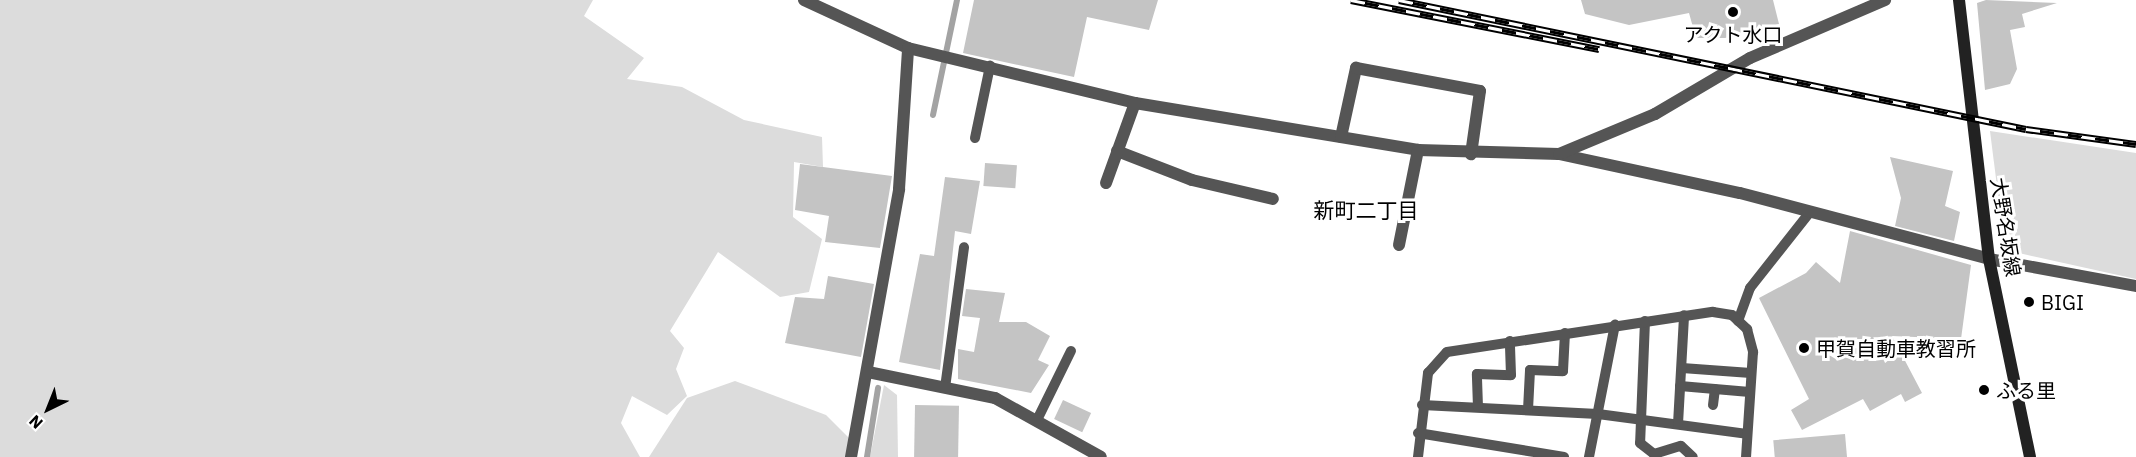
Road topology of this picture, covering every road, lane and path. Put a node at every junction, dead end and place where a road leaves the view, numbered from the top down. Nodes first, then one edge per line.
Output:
1 (804, 0) edge
2 (1885, 0) edge
3 (1959, 0) edge
4 (908, 48) junction
5 (990, 66) junction
6 (1134, 103) junction
7 (1341, 137) junction
8 (975, 138) dead end
9 (1418, 150) junction
10 (1117, 151) junction
11 (1471, 154) junction
12 (1559, 154) junction
13 (1106, 183) dead end
14 (1274, 199) dead end
15 (1810, 212) junction
16 (1399, 245) dead end
17 (964, 248) dead end
18 (1989, 259) junction
19 (2136, 286) edge
20 (1684, 315) junction
21 (1645, 321) junction
22 (1738, 321) junction
23 (1615, 325) junction
24 (1565, 333) junction
25 (1510, 341) junction
26 (1071, 351) dead end
27 (1682, 368) junction
28 (868, 372) junction
29 (1751, 373) junction
30 (1680, 386) junction
31 (945, 388) junction
32 (1714, 389) junction
33 (1750, 392) junction
34 (1422, 405) junction
35 (1713, 405) dead end
36 (1478, 407) junction
37 (1528, 410) junction
38 (1598, 414) junction
39 (1641, 419) junction
40 (1037, 420) junction
41 (1678, 424) junction
42 (1418, 433) junction
43 (1747, 434) junction
44 (851, 457) edge
45 (1101, 457) edge
46 (1418, 457) edge
47 (1564, 457) edge
48 (1589, 457) edge
49 (1693, 457) edge
50 (1746, 457) edge
51 (2030, 457) edge

1 - 4 street
2 - 12 street
3 - 18 main road, 大野名坂線
4 - 5 street
4 - 28 street
5 - 6 street
5 - 8 lane
6 - 7 street
6 - 10 street
7 - 9 street
7 - 11 street
9 - 11 street
9 - 16 street
10 - 13 street
10 - 14 street
11 - 12 street
12 - 15 street
15 - 18 street
15 - 22 lane
17 - 31 lane
18 - 19 street
18 - 51 main road, 大野名坂線
20 - 21 lane
20 - 22 lane
20 - 27 lane
21 - 23 lane
21 - 39 lane
22 - 29 lane
23 - 24 lane
23 - 38 lane
24 - 25 lane
24 - 37 lane
25 - 34 lane
25 - 36 lane
26 - 40 lane
27 - 29 lane
27 - 30 lane
28 - 31 street
28 - 44 street
29 - 33 lane
30 - 32 lane
30 - 41 lane
31 - 40 street
32 - 33 lane
32 - 35 lane
33 - 43 lane
34 - 36 lane
34 - 42 lane
36 - 37 lane
37 - 38 lane
38 - 39 lane
38 - 48 lane
39 - 41 lane
39 - 49 lane
40 - 45 street
41 - 43 lane
42 - 46 lane
42 - 47 lane
43 - 50 lane

